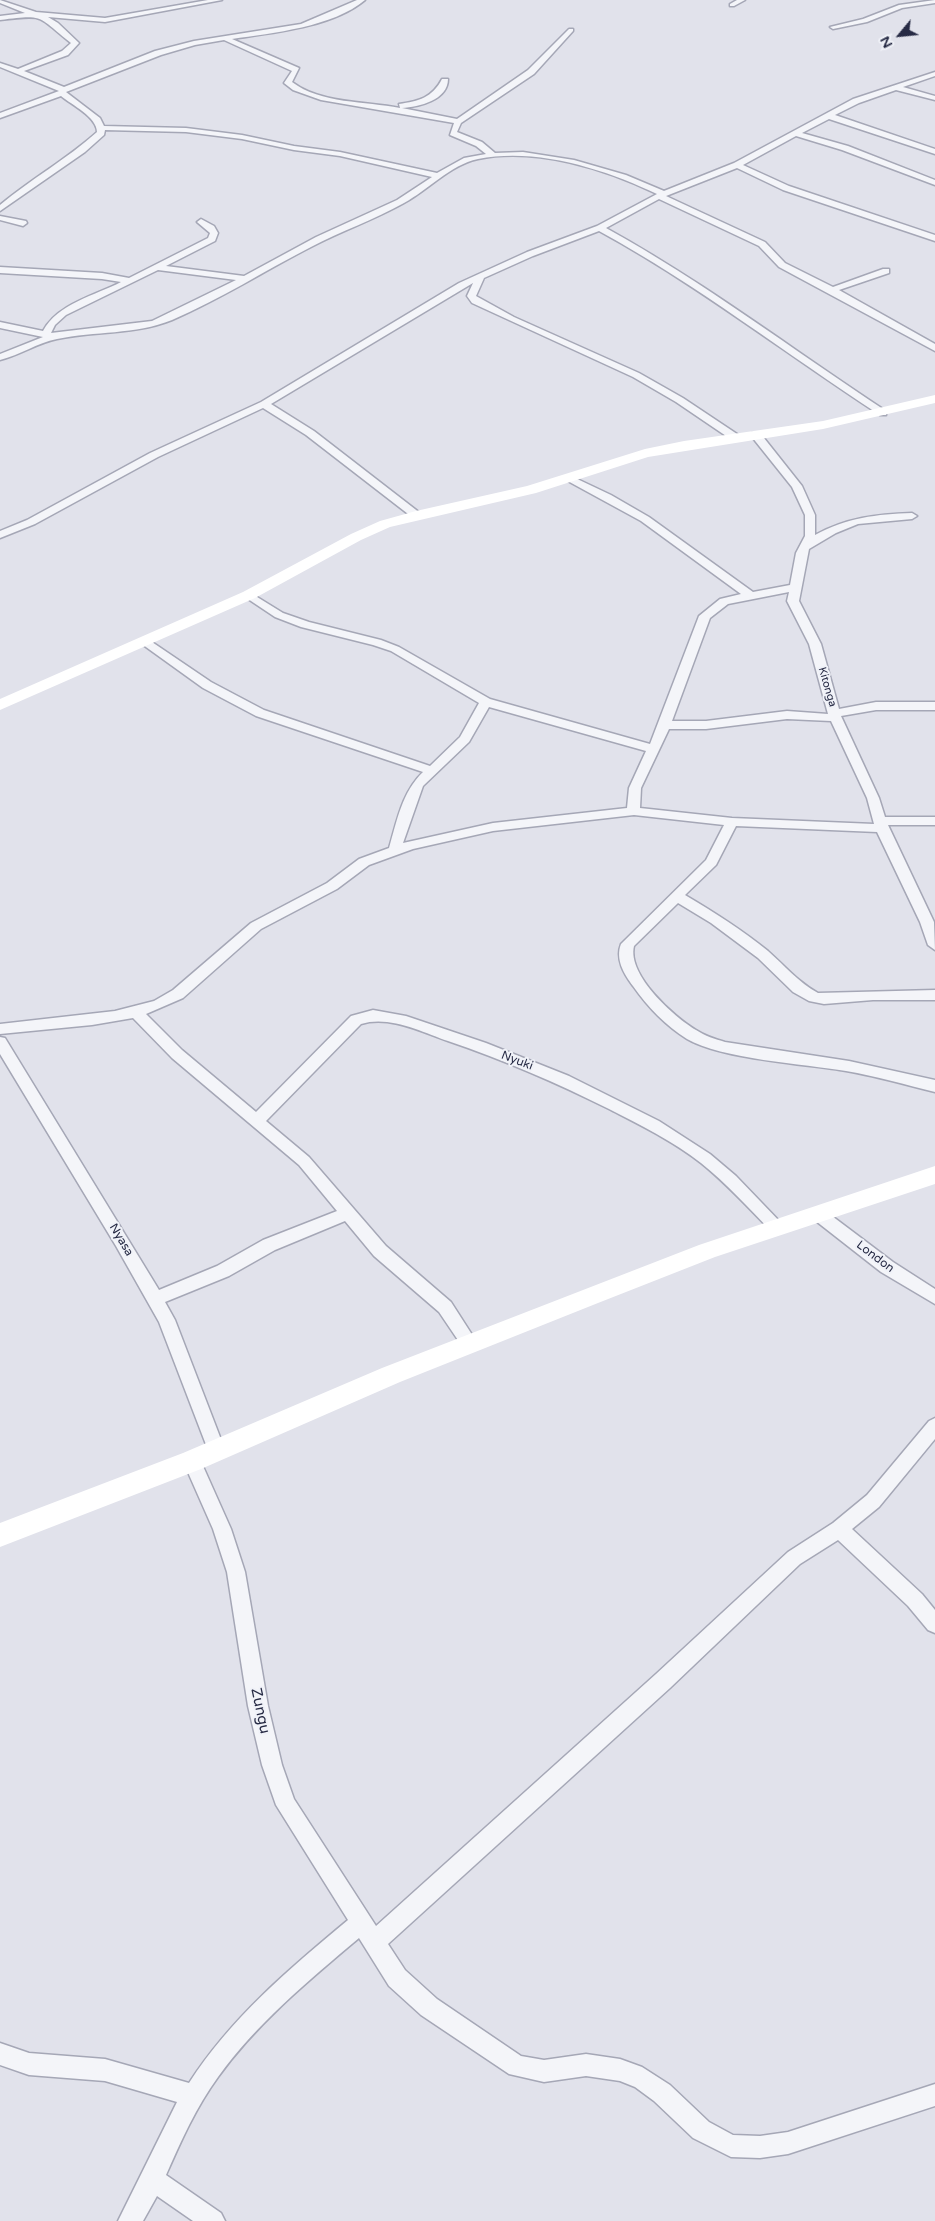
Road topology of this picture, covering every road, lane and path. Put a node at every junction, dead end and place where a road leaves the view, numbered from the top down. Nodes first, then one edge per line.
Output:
1 (0, 0) edge
2 (219, 0) edge
3 (362, 0) edge
4 (742, 0) edge
5 (935, 0) edge
6 (732, 5) dead end
7 (32, 14) junction
8 (0, 18) edge
9 (833, 27) dead end
10 (571, 30) dead end
11 (224, 38) junction
12 (0, 65) edge
13 (19, 71) junction
14 (935, 74) edge
15 (445, 81) dead end
16 (897, 88) junction
17 (63, 91) junction
18 (935, 98) edge
19 (0, 108) edge
20 (386, 108) junction
21 (18, 110) junction
22 (0, 116) edge
23 (829, 116) junction
24 (458, 122) junction
25 (101, 128) junction
26 (796, 134) junction
27 (935, 152) edge
28 (494, 156) junction
29 (737, 165) junction
30 (438, 176) junction
31 (935, 183) edge
32 (662, 195) junction
33 (0, 209) edge
34 (0, 218) edge
35 (201, 222) dead end
36 (23, 223) dead end
37 (600, 228) junction
38 (935, 238) edge
39 (155, 267) junction
40 (0, 270) edge
41 (886, 271) dead end
42 (480, 278) junction
43 (248, 279) junction
44 (130, 281) junction
45 (832, 290) junction
46 (0, 325) edge
47 (50, 335) junction
48 (935, 348) edge
49 (0, 357) edge
50 (935, 399) edge
51 (264, 404) junction
52 (883, 413) junction
53 (756, 435) junction
54 (736, 438) junction
55 (569, 479) junction
56 (416, 515) junction
57 (912, 516) dead end
58 (0, 535) edge
59 (806, 546) junction
60 (796, 587) junction
61 (249, 595) junction
62 (751, 596) junction
63 (145, 642) junction
64 (486, 702) junction
65 (0, 705) edge
66 (935, 706) edge
67 (835, 716) junction
68 (665, 725) junction
69 (653, 749) junction
70 (430, 770) junction
71 (634, 810) junction
72 (935, 821) edge
73 (732, 822) junction
74 (881, 824) junction
75 (395, 849) junction
76 (678, 897) junction
77 (935, 945) edge
78 (935, 995) edge
79 (136, 1012) junction
80 (0, 1029) edge
81 (0, 1042) edge
82 (935, 1086) edge
83 (256, 1122) junction
84 (935, 1174) edge
85 (349, 1213) junction
86 (818, 1214) junction
87 (777, 1228) junction
88 (935, 1297) edge
89 (155, 1299) junction
90 (470, 1344) junction
91 (935, 1426) edge
92 (216, 1450) junction
93 (192, 1461) junction
94 (839, 1530) junction
95 (0, 1535) edge
96 (935, 1624) edge
97 (361, 1923) junction
98 (374, 1942) junction
99 (0, 2054) edge
100 (193, 2095) junction
101 (935, 2095) edge
102 (152, 2179) junction
103 (130, 2221) edge
104 (213, 2221) edge

1 - 7 street
2 - 7 street
3 - 11 street
4 - 6 street
5 - 9 street
7 - 8 street
7 - 13 street
10 - 24 street
11 - 17 street
11 - 20 street
12 - 13 street
13 - 17 street
14 - 16 street
15 - 20 street
16 - 18 street
16 - 23 street
17 - 21 street
17 - 25 street
19 - 21 street
20 - 24 street
21 - 22 street
23 - 26 street
23 - 27 street
24 - 28 street
25 - 30 street
25 - 33 street
26 - 29 street
26 - 31 street
28 - 30 street
28 - 32 street
29 - 32 street
29 - 38 street
30 - 43 street
32 - 37 street
32 - 45 street
34 - 36 street
35 - 39 street
37 - 42 street
37 - 52 street
39 - 43 street
39 - 44 street
40 - 44 street
41 - 45 street
42 - 51 street
42 - 54 street
43 - 47 street
44 - 47 street
45 - 48 street
46 - 47 street
47 - 49 street
50 - 52 street
51 - 56 street
51 - 58 street
52 - 53 street
53 - 54 street
53 - 59 street, Kitonga
54 - 55 street
55 - 56 street
55 - 62 street
56 - 61 street
57 - 59 street
59 - 60 street, Kitonga
60 - 62 street
60 - 67 street, Kitonga
61 - 63 street
61 - 64 street
62 - 68 street
63 - 65 street
63 - 70 street
64 - 69 street
64 - 70 street
66 - 67 street
67 - 68 street
67 - 74 street, Kitonga
68 - 69 street
69 - 71 street
70 - 75 street
71 - 73 street
71 - 75 street
72 - 74 street
73 - 74 street
73 - 76 street
74 - 77 street, Kitonga
75 - 79 street
76 - 78 street
76 - 82 street
79 - 80 street
79 - 83 street
81 - 89 street, Nyasa
83 - 85 street
83 - 87 street, Nyuki
84 - 86 street
85 - 89 street
85 - 90 street
86 - 87 street
86 - 88 street, London
87 - 90 street
89 - 92 street, Nyasa
90 - 92 street
91 - 94 street
92 - 93 street
93 - 95 street
93 - 97 street, Zungu
94 - 96 street
94 - 98 street
97 - 98 street, Zungu
97 - 100 street
98 - 101 street, Zungu
99 - 100 street
100 - 102 street
102 - 103 street
102 - 104 street

